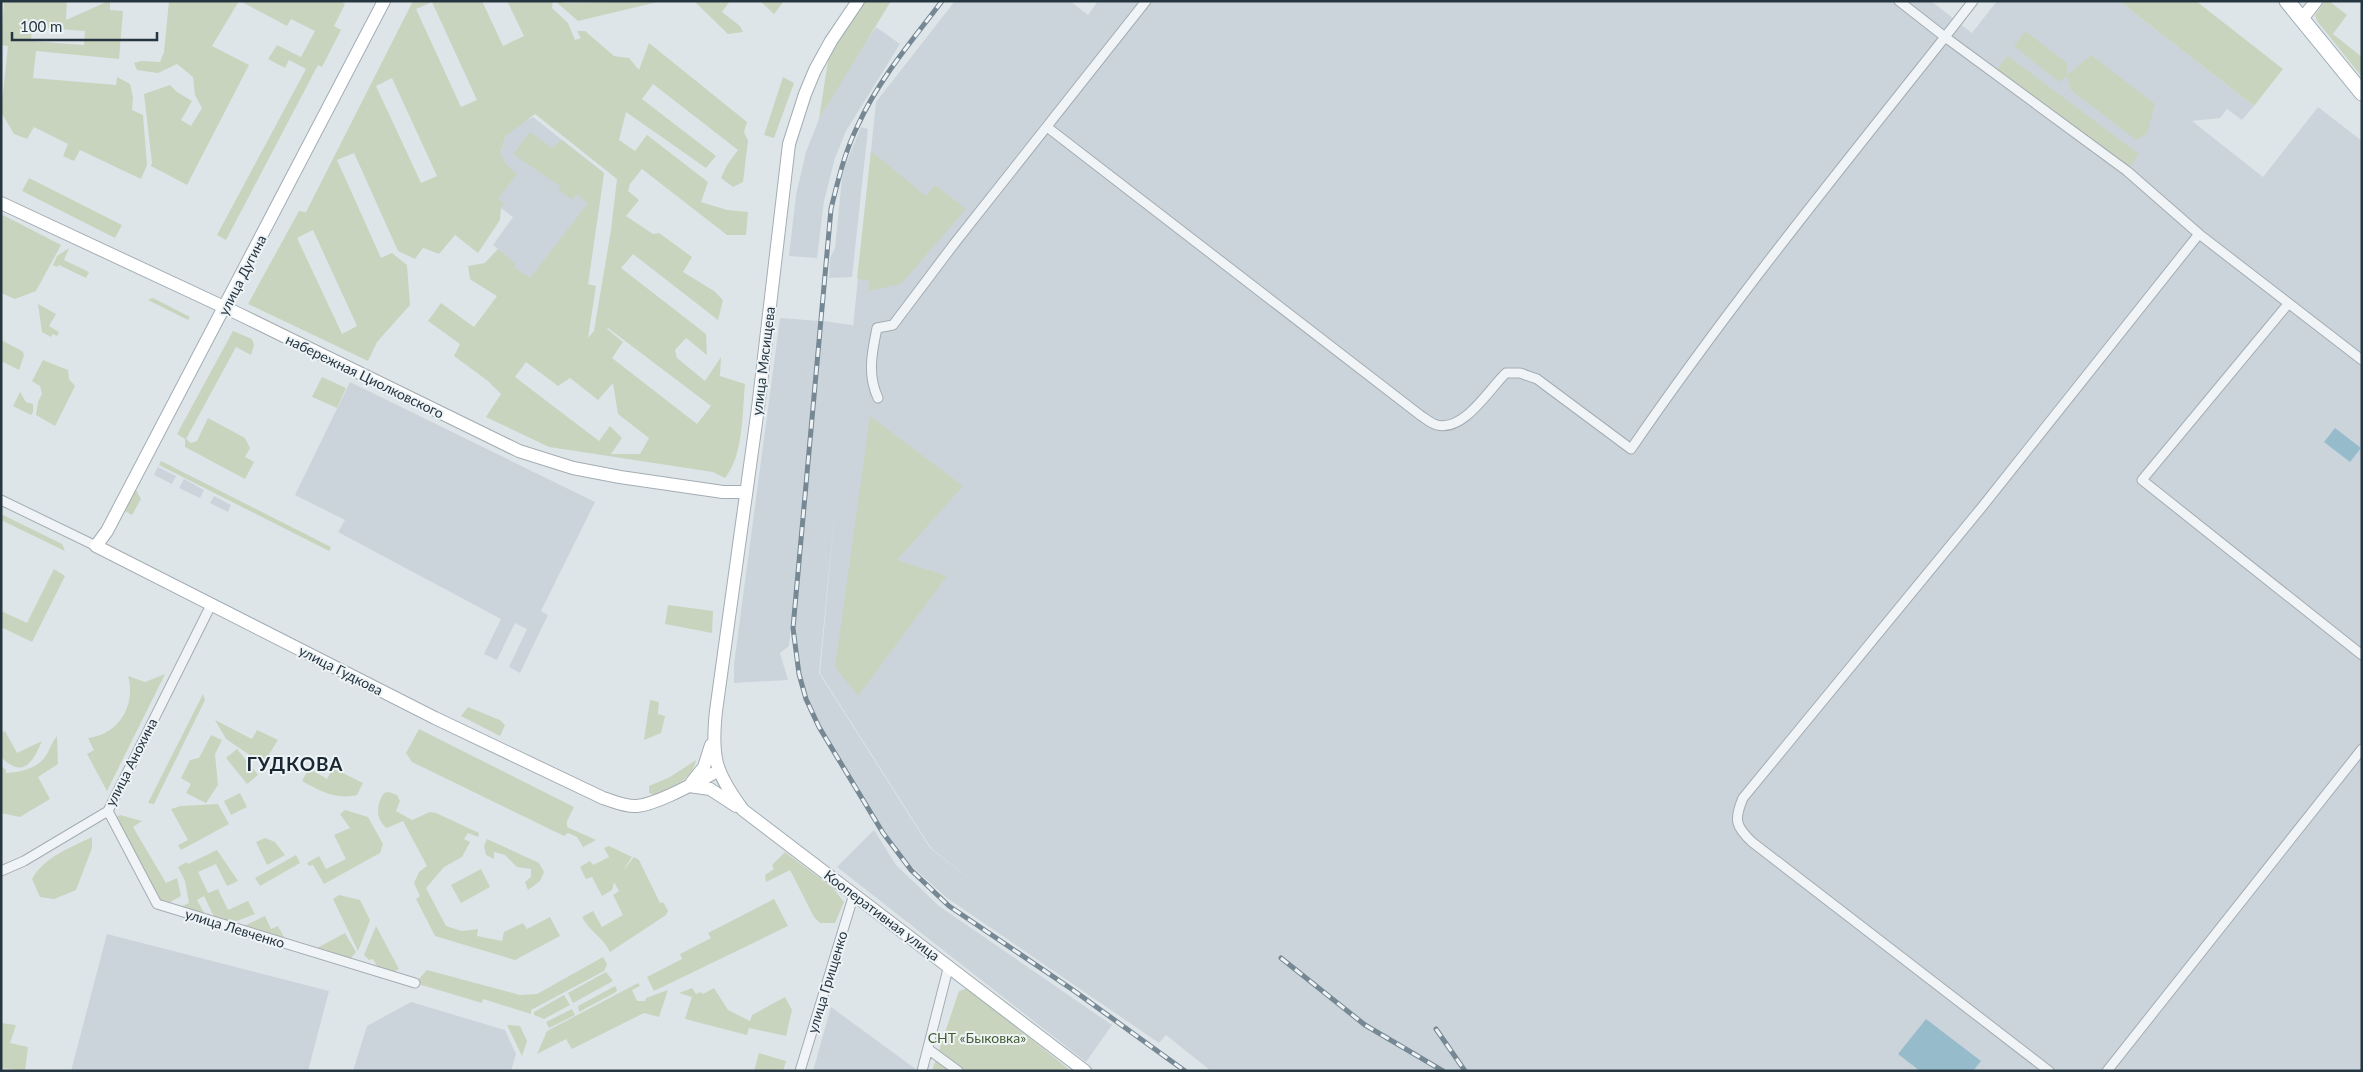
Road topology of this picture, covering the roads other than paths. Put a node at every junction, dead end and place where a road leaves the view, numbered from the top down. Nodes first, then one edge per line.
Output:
1 (384, 1) edge
2 (858, 1) edge
3 (1146, 1) edge
4 (1899, 1) edge
5 (1973, 1) edge
6 (2287, 1) edge
7 (2316, 1) edge
8 (2302, 19) junction
9 (1945, 37) junction
10 (2362, 93) edge
11 (1047, 127) junction
12 (1, 204) edge
13 (2199, 234) junction
14 (2288, 304) junction
15 (225, 308) junction
16 (2362, 360) edge
17 (878, 398) dead end
18 (746, 492) junction
19 (1, 500) edge
20 (96, 546) junction
21 (211, 605) junction
22 (2362, 655) edge
23 (713, 736) junction
24 (2362, 749) edge
25 (718, 771) junction
26 (686, 786) junction
27 (743, 810) junction
28 (108, 811) junction
29 (1, 871) edge
30 (854, 894) junction
31 (949, 965) junction
32 (415, 983) dead end
33 (928, 1049) junction
34 (800, 1071) edge
35 (922, 1071) edge
36 (958, 1071) edge
37 (1085, 1071) edge
38 (2049, 1071) edge
39 (2107, 1071) edge

1 - 15 main road, улица Дугина
2 - 18 main road, улица Мясищева
3 - 11 street
4 - 9 street
5 - 9 street
6 - 8 main road
7 - 8 main road
8 - 10 main road
9 - 11 street
9 - 13 street
11 - 17 street
12 - 15 main road, набережная Циолковского
13 - 14 street
13 - 38 street
14 - 16 street
14 - 22 street
15 - 18 main road, набережная Циолковского
15 - 20 main road, улица Дугина
18 - 23 main road, улица Мясищева
19 - 20 street, улица Гудкова
20 - 21 main road, улица Гудкова
21 - 26 main road, улица Гудкова
21 - 28 street, улица Анохина
23 - 25 main road, Кооперативная улица
23 - 26 main road, улица Гудкова
24 - 39 street
25 - 26 main road, улица Гудкова
25 - 27 main road, Кооперативная улица
26 - 27 main road
27 - 30 main road, Кооперативная улица
28 - 29 street, улица Анохина
28 - 32 street, улица Левченко
30 - 31 main road, Кооперативная улица
30 - 34 street, улица Грищенко
31 - 33 street
31 - 37 main road, Кооперативная улица
33 - 35 street
33 - 36 street

